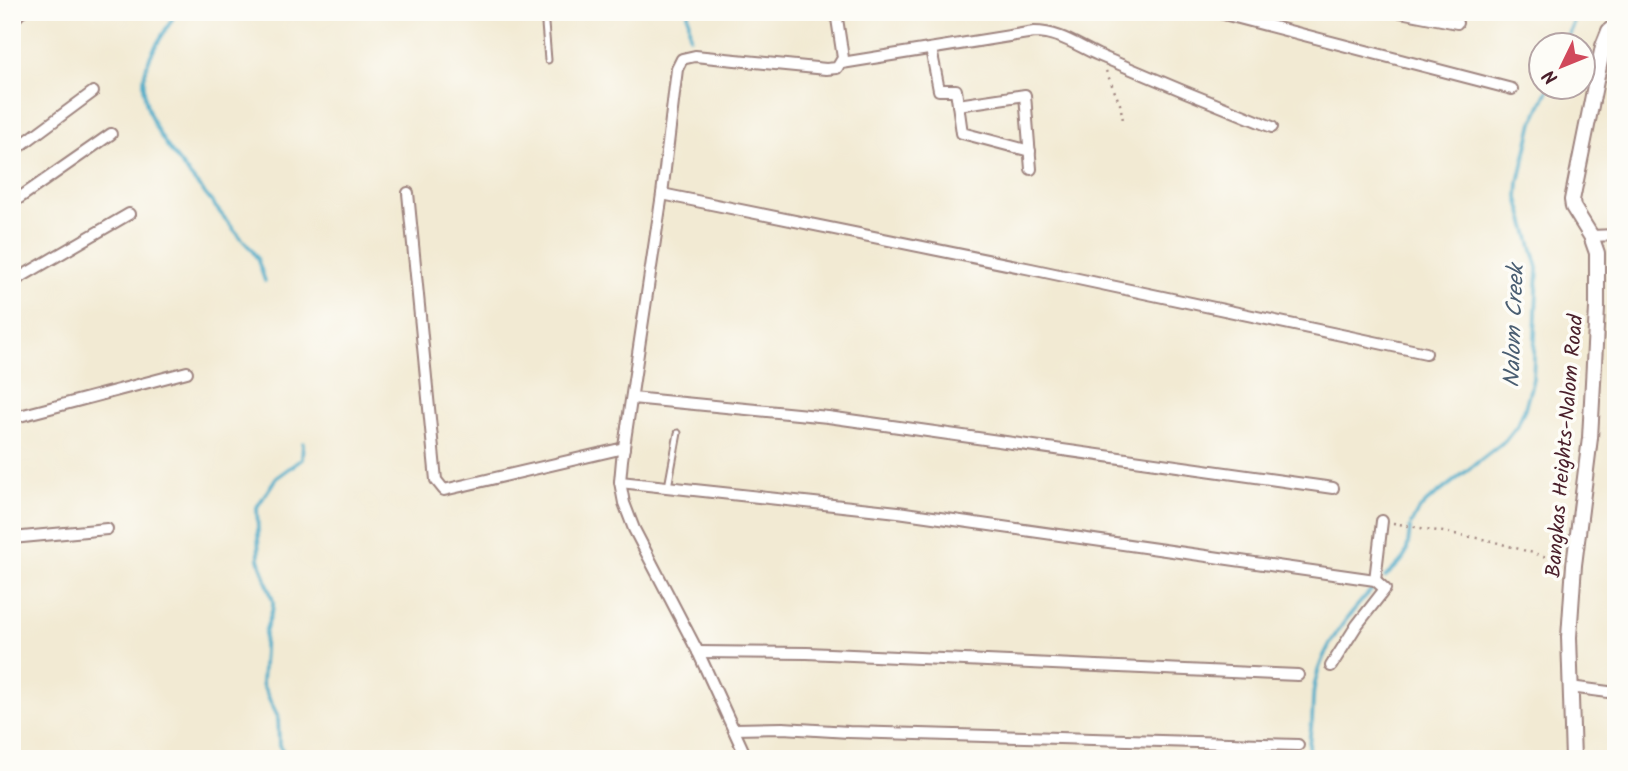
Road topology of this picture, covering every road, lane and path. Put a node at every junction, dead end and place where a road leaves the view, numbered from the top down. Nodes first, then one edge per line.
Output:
1 (21, 12) edge
2 (544, 12) edge
3 (836, 12) edge
4 (1216, 12) edge
5 (1400, 12) edge
6 (12, 21) edge
7 (1457, 23) dead end
8 (1616, 25) edge
9 (931, 49) junction
10 (1099, 55) junction
11 (548, 61) dead end
12 (842, 63) junction
13 (1512, 89) dead end
14 (93, 92) dead end
15 (958, 105) junction
16 (1123, 120) dead end
17 (1272, 127) dead end
18 (111, 134) dead end
19 (1030, 151) junction
20 (12, 152) edge
21 (1031, 169) dead end
22 (408, 193) dead end
23 (662, 194) junction
24 (12, 203) edge
25 (129, 214) dead end
26 (1616, 235) edge
27 (1591, 236) junction
28 (12, 282) edge
29 (1426, 353) dead end
30 (187, 372) dead end
31 (632, 398) junction
32 (12, 418) edge
33 (678, 433) dead end
34 (624, 448) junction
35 (620, 482) junction
36 (668, 487) junction
37 (1333, 488) dead end
38 (1382, 521) joint
39 (107, 529) dead end
40 (12, 538) edge
41 (1574, 565) junction
42 (1375, 580) junction
43 (698, 652) junction
44 (1331, 666) dead end
45 (1298, 675) dead end
46 (1570, 687) junction
47 (1616, 693) edge
48 (734, 729) junction
49 (1298, 745) dead end
50 (747, 759) edge
51 (1573, 759) edge

1 - 6 street
2 - 11 lane
3 - 12 street
4 - 13 street
5 - 7 street
8 - 27 street, Bangkas Heights-Nalom Road
9 - 10 street
9 - 12 street
9 - 15 street
10 - 16 path
10 - 17 street
12 - 23 street
14 - 20 street
15 - 19 street
15 - 19 street
18 - 24 street
19 - 21 street
22 - 34 street
23 - 29 street
23 - 31 street
25 - 28 street
26 - 27 street
27 - 41 street, Bangkas Heights-Nalom Road
30 - 32 street
31 - 34 street
31 - 37 street
33 - 36 lane
34 - 35 street
35 - 36 street
35 - 43 street
36 - 42 street
38 - 41 path
38 - 42 street
39 - 40 street
41 - 46 street, Bangkas Heights-Nalom Road
42 - 44 street
43 - 45 street
43 - 48 street
46 - 47 street
46 - 51 street, Bangkas Heights-Nalom Road
48 - 49 street
48 - 50 street

